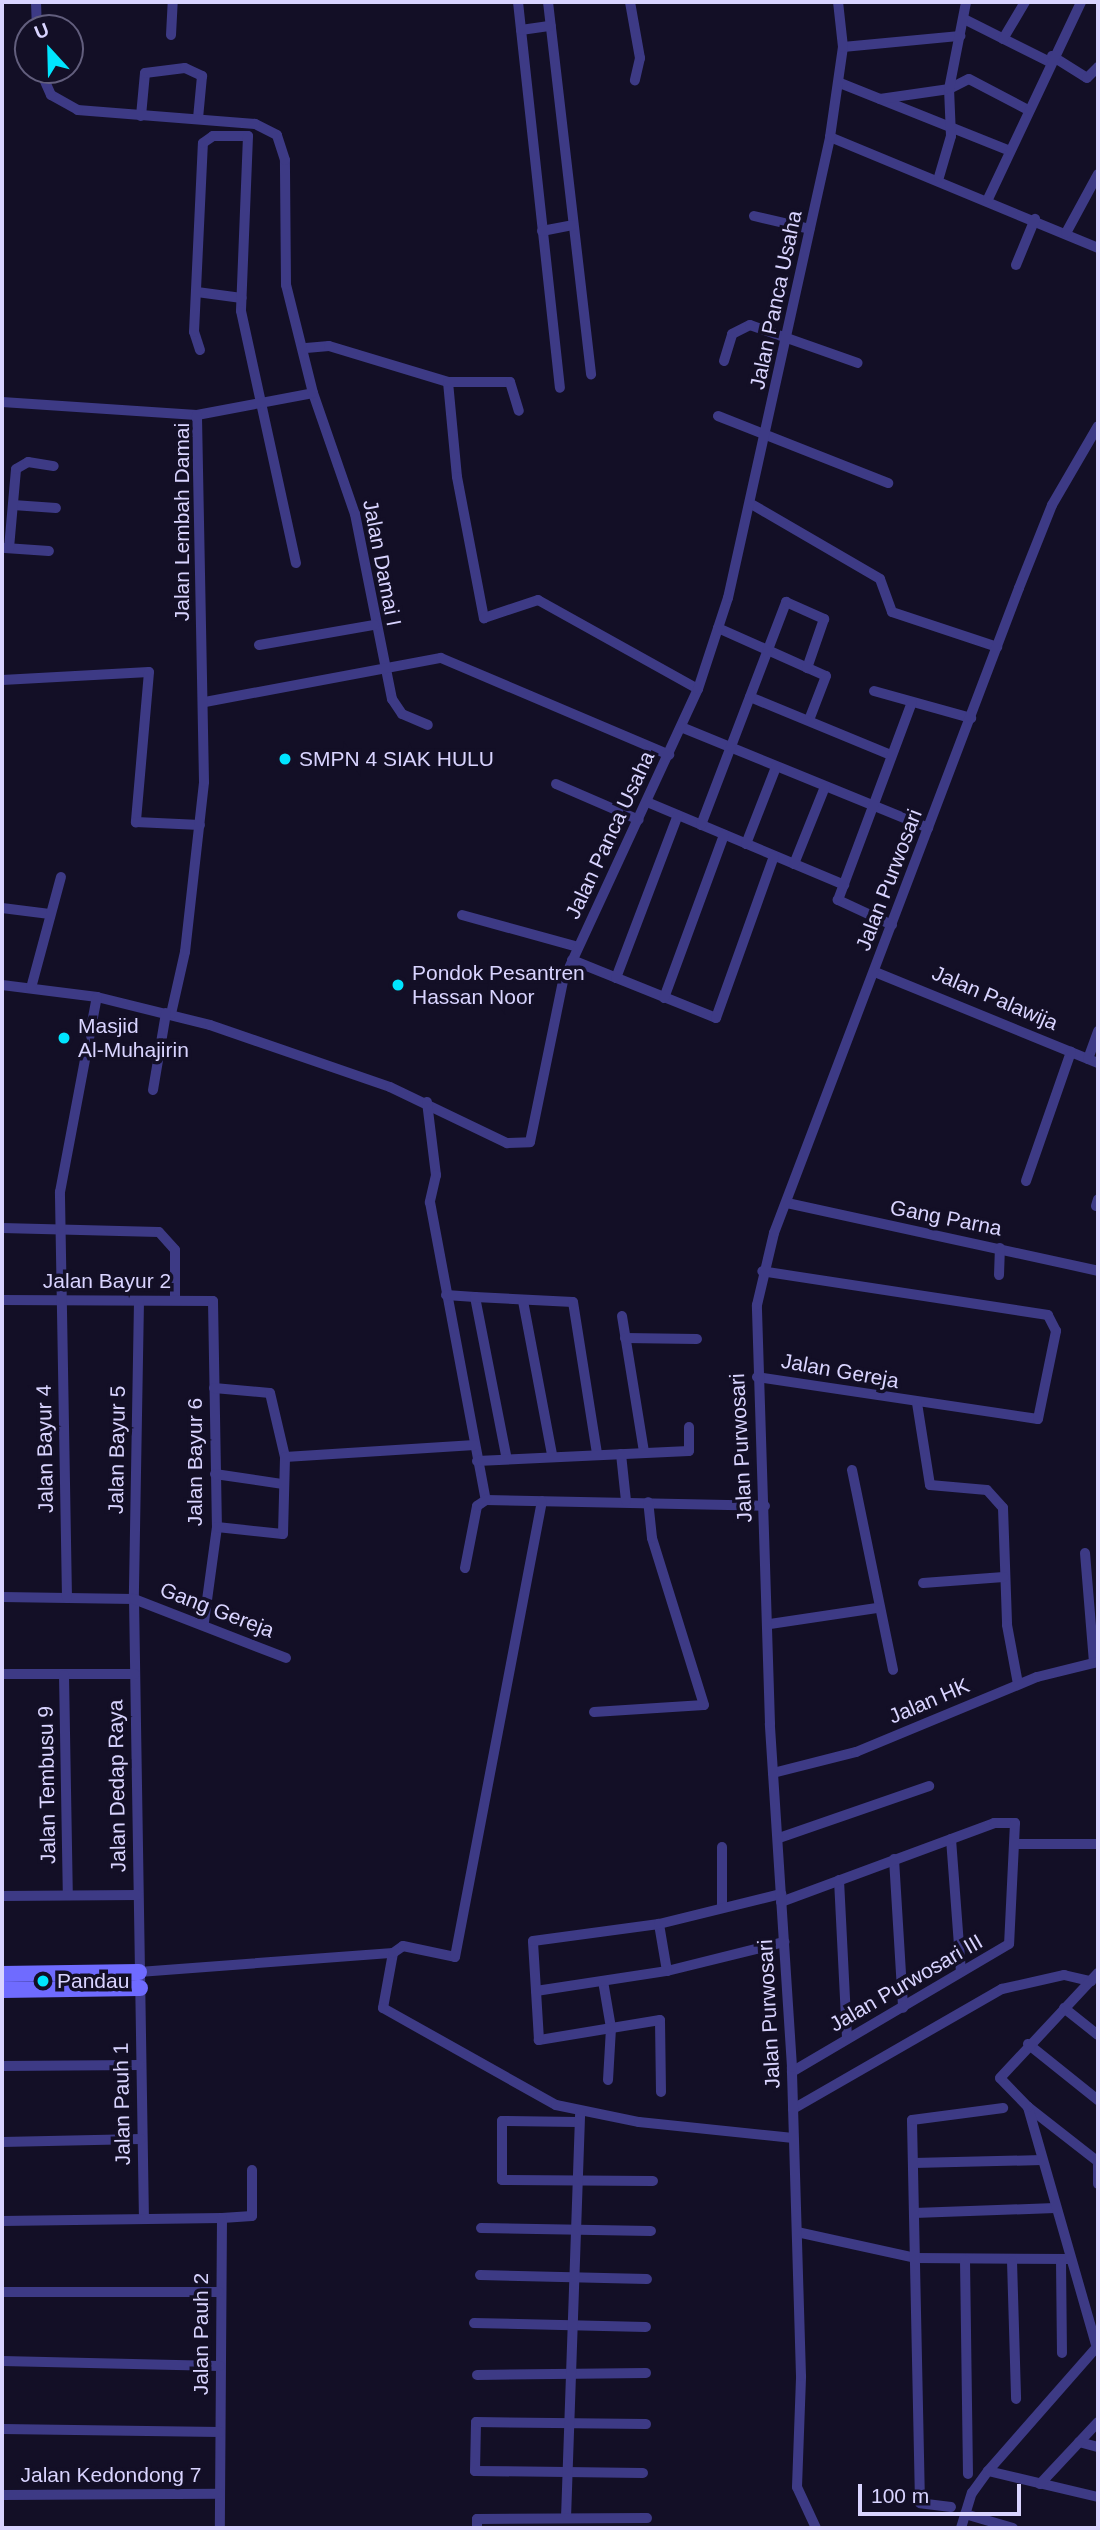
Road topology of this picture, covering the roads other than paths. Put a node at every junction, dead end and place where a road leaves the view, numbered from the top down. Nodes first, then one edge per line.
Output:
1 (173, 2) edge
2 (517, 2) edge
3 (548, 2) edge
4 (630, 2) edge
5 (838, 2) edge
6 (966, 2) edge
7 (1025, 2) edge
8 (1081, 2) edge
9 (964, 19) junction
10 (551, 26) junction
11 (521, 30) junction
12 (171, 35) dead end
13 (960, 36) junction
14 (1003, 38) junction
15 (843, 47) junction
16 (1051, 59) junction
17 (1098, 67) edge
18 (635, 80) dead end
19 (839, 83) junction
20 (46, 84) edge
21 (948, 89) junction
22 (913, 92) junction
23 (880, 99) junction
24 (1028, 110) junction
25 (908, 111) junction
26 (141, 116) junction
27 (198, 118) junction
28 (950, 125) junction
29 (830, 136) junction
30 (1010, 151) junction
31 (1098, 174) edge
32 (939, 177) junction
33 (988, 199) junction
34 (754, 216) dead end
35 (1035, 219) junction
36 (572, 225) junction
37 (810, 229) junction
38 (542, 231) junction
39 (1066, 233) junction
40 (1098, 248) edge
41 (1016, 265) dead end
42 (197, 292) junction
43 (242, 298) junction
44 (788, 334) junction
45 (306, 348) junction
46 (200, 350) dead end
47 (724, 361) dead end
48 (858, 363) dead end
49 (591, 375) dead end
50 (448, 382) junction
51 (560, 388) dead end
52 (313, 393) junction
53 (2, 402) edge
54 (266, 402) junction
55 (519, 411) dead end
56 (197, 415) junction
57 (718, 416) dead end
58 (1098, 426) edge
59 (768, 437) junction
60 (54, 466) dead end
61 (888, 484) dead end
62 (13, 505) junction
63 (753, 505) junction
64 (56, 508) dead end
65 (5, 548) edge
66 (49, 551) dead end
67 (296, 563) dead end
68 (374, 625) junction
69 (718, 628) junction
70 (260, 645) dead end
71 (998, 647) junction
72 (768, 650) junction
73 (384, 668) junction
74 (807, 668) junction
75 (2, 680) edge
76 (698, 689) junction
77 (874, 691) dead end
78 (750, 697) junction
79 (205, 702) junction
80 (912, 702) junction
81 (971, 718) junction
82 (809, 720) junction
83 (428, 725) dead end
84 (681, 727) junction
85 (731, 748) junction
86 (669, 755) junction
87 (891, 755) junction
88 (776, 767) junction
89 (556, 784) dead end
90 (825, 787) junction
91 (647, 802) junction
92 (872, 807) junction
93 (678, 816) junction
94 (639, 820) junction
95 (200, 825) junction
96 (701, 825) junction
97 (928, 828) junction
98 (724, 835) junction
99 (746, 844) junction
100 (774, 856) junction
101 (794, 864) junction
102 (61, 877) dead end
103 (844, 885) junction
104 (2, 908) edge
105 (50, 914) junction
106 (462, 915) dead end
107 (892, 925) junction
108 (578, 947) junction
109 (572, 960) junction
110 (875, 972) junction
111 (616, 978) junction
112 (2, 985) edge
113 (31, 989) junction
114 (97, 997) junction
115 (664, 998) junction
116 (169, 1013) junction
117 (1098, 1031) edge
118 (1071, 1052) junction
119 (1093, 1061) edge
120 (153, 1090) dead end
121 (427, 1102) junction
122 (1026, 1181) dead end
123 (787, 1203) junction
124 (61, 1226) junction
125 (2, 1228) edge
126 (1000, 1248) junction
127 (762, 1270) junction
128 (1098, 1271) edge
129 (999, 1275) dead end
130 (446, 1295) junction
131 (475, 1297) junction
132 (175, 1299) junction
133 (2, 1300) edge
134 (62, 1300) junction
135 (139, 1301) junction
136 (213, 1301) joint
137 (523, 1301) junction
138 (622, 1316) dead end
139 (625, 1338) junction
140 (697, 1339) dead end
141 (757, 1377) junction
142 (214, 1388) junction
143 (917, 1403) junction
144 (688, 1427) dead end
145 (475, 1445) junction
146 (643, 1452) junction
147 (552, 1454) junction
148 (597, 1454) junction
149 (621, 1454) junction
150 (506, 1455) junction
151 (285, 1457) junction
152 (477, 1461) junction
153 (852, 1470) dead end
154 (215, 1474) junction
155 (283, 1484) junction
156 (486, 1500) junction
157 (626, 1500) junction
158 (542, 1501) junction
159 (648, 1502) junction
160 (765, 1506) junction
161 (217, 1527) junction
162 (1085, 1553) dead end
163 (465, 1568) dead end
164 (1004, 1577) junction
165 (923, 1584) dead end
166 (2, 1597) edge
167 (67, 1598) junction
168 (134, 1599) junction
169 (877, 1608) junction
170 (204, 1622) junction
171 (770, 1624) junction
172 (286, 1658) dead end
173 (1096, 1663) edge
174 (892, 1671) dead end
175 (2, 1674) edge
176 (135, 1674) junction
177 (64, 1675) junction
178 (1018, 1684) junction
179 (594, 1712) dead end
180 (773, 1773) junction
181 (929, 1786) dead end
182 (779, 1838) junction
183 (951, 1839) junction
184 (1016, 1844) junction
185 (1098, 1844) edge
186 (722, 1847) dead end
187 (894, 1859) junction
188 (839, 1880) junction
189 (68, 1895) junction
190 (138, 1895) junction
191 (2, 1896) edge
192 (781, 1898) junction
193 (722, 1907) junction
194 (659, 1924) junction
195 (784, 1942) junction
196 (393, 1953) junction
197 (667, 1971) junction
198 (961, 1972) junction
199 (2, 1974) edge
200 (1096, 1975) edge
201 (115, 1980) junction
202 (140, 1980) junction
203 (603, 1981) junction
204 (2, 1990) edge
205 (536, 1991) junction
206 (903, 2008) junction
207 (1064, 2008) junction
208 (611, 2028) junction
209 (1098, 2035) edge
210 (847, 2038) junction
211 (1028, 2044) junction
212 (140, 2065) junction
213 (2, 2066) edge
214 (792, 2073) junction
215 (608, 2080) dead end
216 (661, 2092) dead end
217 (1098, 2100) edge
218 (1028, 2107) junction
219 (1003, 2108) dead end
220 (793, 2109) junction
221 (579, 2117) junction
222 (793, 2138) junction
223 (141, 2139) junction
224 (2, 2141) edge
225 (1042, 2160) junction
226 (1098, 2160) edge
227 (914, 2163) junction
228 (252, 2169) dead end
229 (576, 2178) junction
230 (653, 2181) dead end
231 (1098, 2184) edge
232 (1055, 2208) junction
233 (914, 2213) junction
234 (222, 2218) junction
235 (144, 2219) junction
236 (2, 2221) edge
237 (481, 2228) dead end
238 (572, 2230) junction
239 (651, 2231) dead end
240 (797, 2232) junction
241 (915, 2258) junction
242 (1065, 2259) junction
243 (965, 2260) junction
244 (1012, 2261) junction
245 (480, 2275) dead end
246 (571, 2277) junction
247 (647, 2279) dead end
248 (219, 2291) junction
249 (2, 2292) edge
250 (474, 2323) dead end
251 (570, 2325) junction
252 (646, 2327) dead end
253 (1098, 2347) edge
254 (1062, 2353) dead end
255 (2, 2361) edge
256 (220, 2365) junction
257 (569, 2374) junction
258 (646, 2374) dead end
259 (477, 2375) dead end
260 (1016, 2399) dead end
261 (568, 2423) junction
262 (1098, 2423) edge
263 (646, 2424) dead end
264 (2, 2429) edge
265 (220, 2431) junction
266 (1079, 2442) junction
267 (1098, 2447) edge
268 (988, 2471) junction
269 (567, 2472) junction
270 (643, 2473) dead end
271 (968, 2474) dead end
272 (1040, 2484) junction
273 (220, 2494) junction
274 (2, 2495) edge
275 (1098, 2497) edge
276 (951, 2507) dead end
277 (965, 2514) junction
278 (648, 2518) dead end
279 (571, 2522) edge
280 (525, 2523) edge
281 (621, 2523) edge
282 (220, 2528) edge
283 (477, 2528) edge
284 (816, 2528) edge
285 (961, 2528) edge
286 (1013, 2528) edge

1 - 12 street
2 - 11 street
3 - 10 street
4 - 18 street
5 - 15 street, Jalan Panca Usaha
6 - 9 street
7 - 14 street
8 - 16 street
9 - 13 street
9 - 14 street
10 - 11 street
10 - 36 street
11 - 38 street
13 - 15 street
13 - 21 street
14 - 16 street
15 - 19 street, Jalan Panca Usaha
16 - 17 street
16 - 24 street
19 - 23 street
19 - 29 street, Jalan Panca Usaha
20 - 26 street
21 - 22 street
21 - 24 street
21 - 28 street
22 - 23 street
22 - 25 street
23 - 25 street
24 - 30 street
25 - 28 street
26 - 27 street
26 - 27 street
27 - 45 street
28 - 30 street
28 - 32 street
29 - 32 street
29 - 37 street, Jalan Panca Usaha
30 - 33 street
31 - 39 street
32 - 33 street
33 - 35 street
34 - 37 street
35 - 39 street
35 - 41 street
36 - 38 street
36 - 49 street
37 - 44 street, Jalan Panca Usaha
38 - 51 street
39 - 40 street
42 - 43 street
42 - 43 street
42 - 46 street
43 - 54 street
44 - 47 street
44 - 48 street
44 - 59 street, Jalan Panca Usaha
45 - 50 street
45 - 52 street
50 - 55 street
50 - 76 street
52 - 54 street, Jalan Lembah Damai
52 - 68 street, Jalan Damai I
53 - 56 street
54 - 56 street, Jalan Lembah Damai
54 - 67 street
56 - 79 street, Jalan Lembah Damai
57 - 59 street
58 - 71 street, Jalan Purwosari
59 - 61 street
59 - 63 street, Jalan Panca Usaha
60 - 62 street
62 - 64 street
62 - 65 street
63 - 69 street, Jalan Panca Usaha
63 - 71 street
65 - 66 street
68 - 70 street
68 - 73 street, Jalan Damai I
69 - 72 street
69 - 76 street, Jalan Panca Usaha
71 - 81 street, Jalan Purwosari
72 - 74 street
72 - 74 street
72 - 78 street
73 - 79 street
73 - 83 street, Jalan Damai I
73 - 86 street
74 - 82 street
75 - 95 street
76 - 84 street, Jalan Panca Usaha
77 - 80 street
78 - 82 street
78 - 85 street
79 - 95 street, Jalan Lembah Damai
80 - 81 street
80 - 87 street
81 - 97 street, Jalan Purwosari
82 - 87 street
84 - 85 street
84 - 86 street, Jalan Panca Usaha
85 - 88 street
85 - 96 street
86 - 91 street, Jalan Panca Usaha
87 - 92 street
88 - 90 street
88 - 99 street
89 - 94 street
90 - 92 street
90 - 101 street
91 - 93 street
91 - 94 street, Jalan Panca Usaha
92 - 97 street
92 - 103 street
93 - 96 street
93 - 111 street
94 - 108 street, Jalan Panca Usaha
95 - 116 street, Jalan Lembah Damai
96 - 98 street
97 - 107 street, Jalan Purwosari
98 - 99 street
98 - 115 street
99 - 100 street
100 - 101 street
100 - 115 street
101 - 103 street
102 - 105 street
103 - 107 street
104 - 105 street
105 - 113 street
106 - 108 street
107 - 110 street, Jalan Purwosari
108 - 109 street, Jalan Panca Usaha
109 - 111 street
109 - 121 street, Jalan Panca Usaha
110 - 118 street, Jalan Palawija
110 - 123 street, Jalan Purwosari
111 - 115 street
112 - 113 street, Jalan Panca Usaha
113 - 114 street, Jalan Panca Usaha
114 - 116 street, Jalan Panca Usaha
114 - 124 street, Jalan Bayur 4
116 - 120 street, Jalan Lembah Damai
116 - 121 street, Jalan Panca Usaha
117 - 119 street
118 - 119 street, Jalan Palawija
118 - 122 street
121 - 130 street
123 - 126 street, Gang Parna
123 - 127 street, Jalan Purwosari
124 - 125 street
124 - 132 street
124 - 134 street, Jalan Bayur 4
126 - 128 street, Gang Parna
126 - 129 street
127 - 141 street, Jalan Purwosari
127 - 143 street, Jalan Gereja
130 - 131 street
130 - 145 street
131 - 137 street
131 - 150 street
132 - 135 street, Jalan Bayur 2
132 - 136 street, Jalan Bayur 2
133 - 134 street, Jalan Bayur 2
134 - 135 street, Jalan Bayur 2
134 - 167 street, Jalan Bayur 4
135 - 168 street, Jalan Bayur 5
136 - 142 street, Jalan Bayur 6
137 - 147 street
137 - 148 street
138 - 139 street
139 - 140 street
139 - 146 street
141 - 143 street, Jalan Gereja
141 - 160 street, Jalan Purwosari
142 - 151 street
142 - 154 street, Jalan Bayur 6
143 - 164 street
144 - 146 street
145 - 151 street
145 - 152 street
146 - 149 street
147 - 148 street
147 - 150 street
148 - 149 street
149 - 157 street
150 - 152 street
151 - 155 street
152 - 156 street
153 - 169 street
154 - 155 street
154 - 161 street, Jalan Bayur 6
155 - 161 street
156 - 158 street
156 - 163 street
157 - 158 street
157 - 159 street
158 - 196 street
159 - 160 street
159 - 179 street
160 - 171 street, Jalan Purwosari
161 - 170 street, Jalan Bayur 6
162 - 173 street
164 - 165 street
164 - 178 street
166 - 167 street, Gang Gereja
167 - 168 street, Gang Gereja
168 - 170 street, Gang Gereja
168 - 176 street, Jalan Dedap Raya
169 - 171 street
169 - 174 street
170 - 172 street, Gang Gereja
171 - 180 street, Jalan Purwosari
173 - 178 street, Jalan HK
175 - 177 street
176 - 177 street
176 - 190 street, Jalan Dedap Raya
177 - 189 street, Jalan Tembusu 9
178 - 180 street, Jalan HK
180 - 182 street, Jalan Purwosari
181 - 182 street
182 - 192 street, Jalan Purwosari
183 - 184 street
183 - 187 street
183 - 198 street
184 - 185 street
184 - 198 street, Jalan Purwosari III
186 - 193 street
187 - 188 street
187 - 206 street
188 - 192 street
188 - 210 street
189 - 190 street
189 - 191 street
190 - 202 street, Jalan Dedap Raya
192 - 193 street
192 - 195 street, Jalan Purwosari
193 - 194 street
194 - 197 street
194 - 205 street
195 - 197 street
195 - 214 street, Jalan Purwosari
196 - 202 street
196 - 221 street
197 - 203 street
198 - 206 street, Jalan Purwosari III
199 - 201 street
200 - 207 street
200 - 220 street
201 - 202 street
201 - 204 street
202 - 212 street, Jalan Pauh 1
203 - 205 street
203 - 208 street
205 - 208 street
206 - 210 street, Jalan Purwosari III
207 - 209 street
207 - 211 street
208 - 215 street
208 - 216 street
210 - 214 street, Jalan Purwosari III
211 - 217 street
211 - 218 street
212 - 213 street
212 - 223 street, Jalan Pauh 1
214 - 220 street, Jalan Purwosari
218 - 225 street
218 - 226 street
219 - 227 street
220 - 222 street, Jalan Purwosari
221 - 222 street
221 - 229 street
221 - 229 street
222 - 240 street, Jalan Purwosari
223 - 224 street
223 - 235 street, Jalan Pauh 1
225 - 227 street
225 - 232 street
226 - 231 street
227 - 233 street
228 - 234 street
229 - 230 street
229 - 238 street
232 - 233 street
232 - 242 street
233 - 241 street
234 - 235 street
234 - 248 street, Jalan Pauh 2
235 - 236 street
237 - 238 street
238 - 239 street
238 - 246 street
240 - 241 street
240 - 284 street, Jalan Purwosari
241 - 243 street
241 - 276 street
242 - 244 street
242 - 253 street
242 - 254 street
243 - 244 street
243 - 271 street
244 - 260 street
245 - 246 street
246 - 247 street
246 - 251 street
248 - 249 street
248 - 256 street, Jalan Pauh 2
250 - 251 street
251 - 252 street
251 - 257 street
253 - 268 street
255 - 256 street
256 - 265 street, Jalan Pauh 2
257 - 258 street
257 - 259 street
257 - 261 street
261 - 263 street
261 - 269 street
261 - 269 street
262 - 266 street
264 - 265 street
265 - 273 street, Jalan Pauh 2
266 - 267 street
266 - 272 street
268 - 272 street
268 - 277 street
269 - 270 street
269 - 279 street
272 - 275 street
273 - 274 street, Jalan Kedondong 7
273 - 282 street, Jalan Pauh 2
277 - 285 street
277 - 286 street
278 - 281 street
279 - 280 street
279 - 281 street
280 - 283 street

